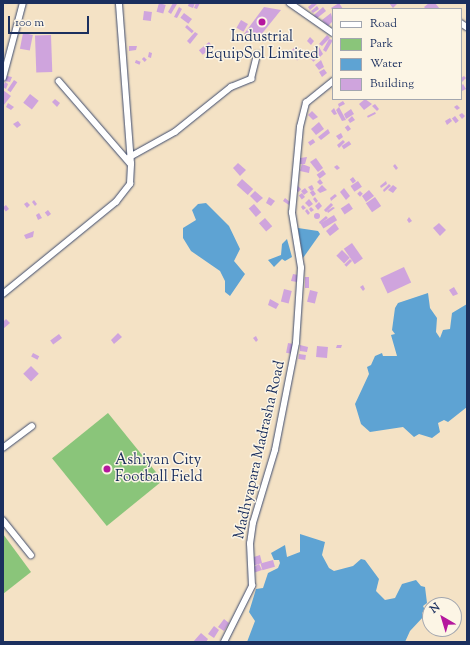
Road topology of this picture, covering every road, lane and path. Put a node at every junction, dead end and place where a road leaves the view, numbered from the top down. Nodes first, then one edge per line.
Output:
1 (23, 3) edge
2 (119, 3) edge
3 (290, 3) edge
4 (332, 32) edge
5 (257, 55) dead end
6 (3, 78) edge
7 (59, 81) dead end
8 (332, 82) edge
9 (130, 157) junction
10 (131, 164) junction
11 (3, 294) edge
12 (32, 426) dead end
13 (3, 448) edge
14 (3, 520) edge
15 (31, 556) dead end
16 (224, 642) edge

1 - 6 street
2 - 9 street
3 - 4 street
5 - 9 street
7 - 10 street
8 - 16 street, Madhyapara Madrasha Road
9 - 10 street
10 - 11 street
12 - 13 street
14 - 15 street

